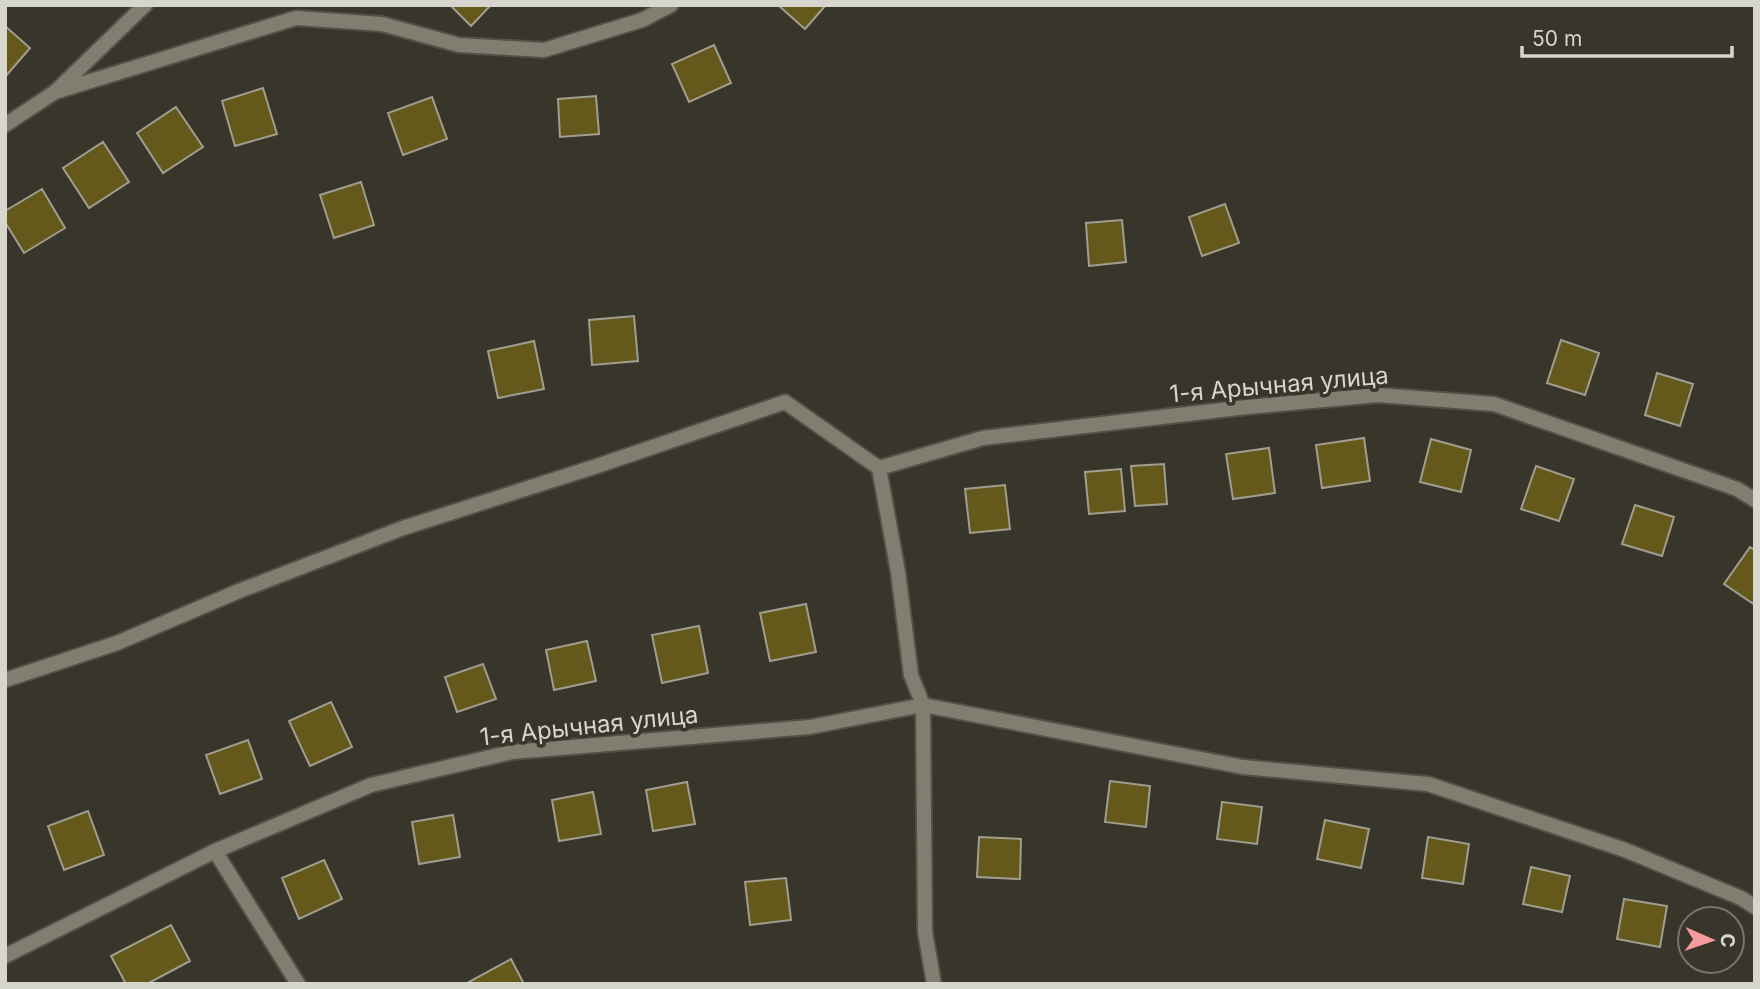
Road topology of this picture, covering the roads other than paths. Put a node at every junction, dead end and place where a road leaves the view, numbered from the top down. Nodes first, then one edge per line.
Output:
1 (145, 5) edge
2 (671, 5) edge
3 (55, 92) junction
4 (5, 125) edge
5 (879, 468) junction
6 (1755, 500) edge
7 (5, 680) edge
8 (923, 705) junction
9 (215, 851) junction
10 (1755, 907) edge
11 (5, 956) edge
12 (298, 984) edge
13 (934, 984) edge

1 - 3 street
2 - 3 street
3 - 4 street
5 - 6 street, 1-я Арычная улица
5 - 7 street
5 - 8 street
8 - 9 street, 1-я Арычная улица
8 - 10 street, 1-я Арычная улица
8 - 13 street
9 - 11 street, 1-я Арычная улица
9 - 12 street

